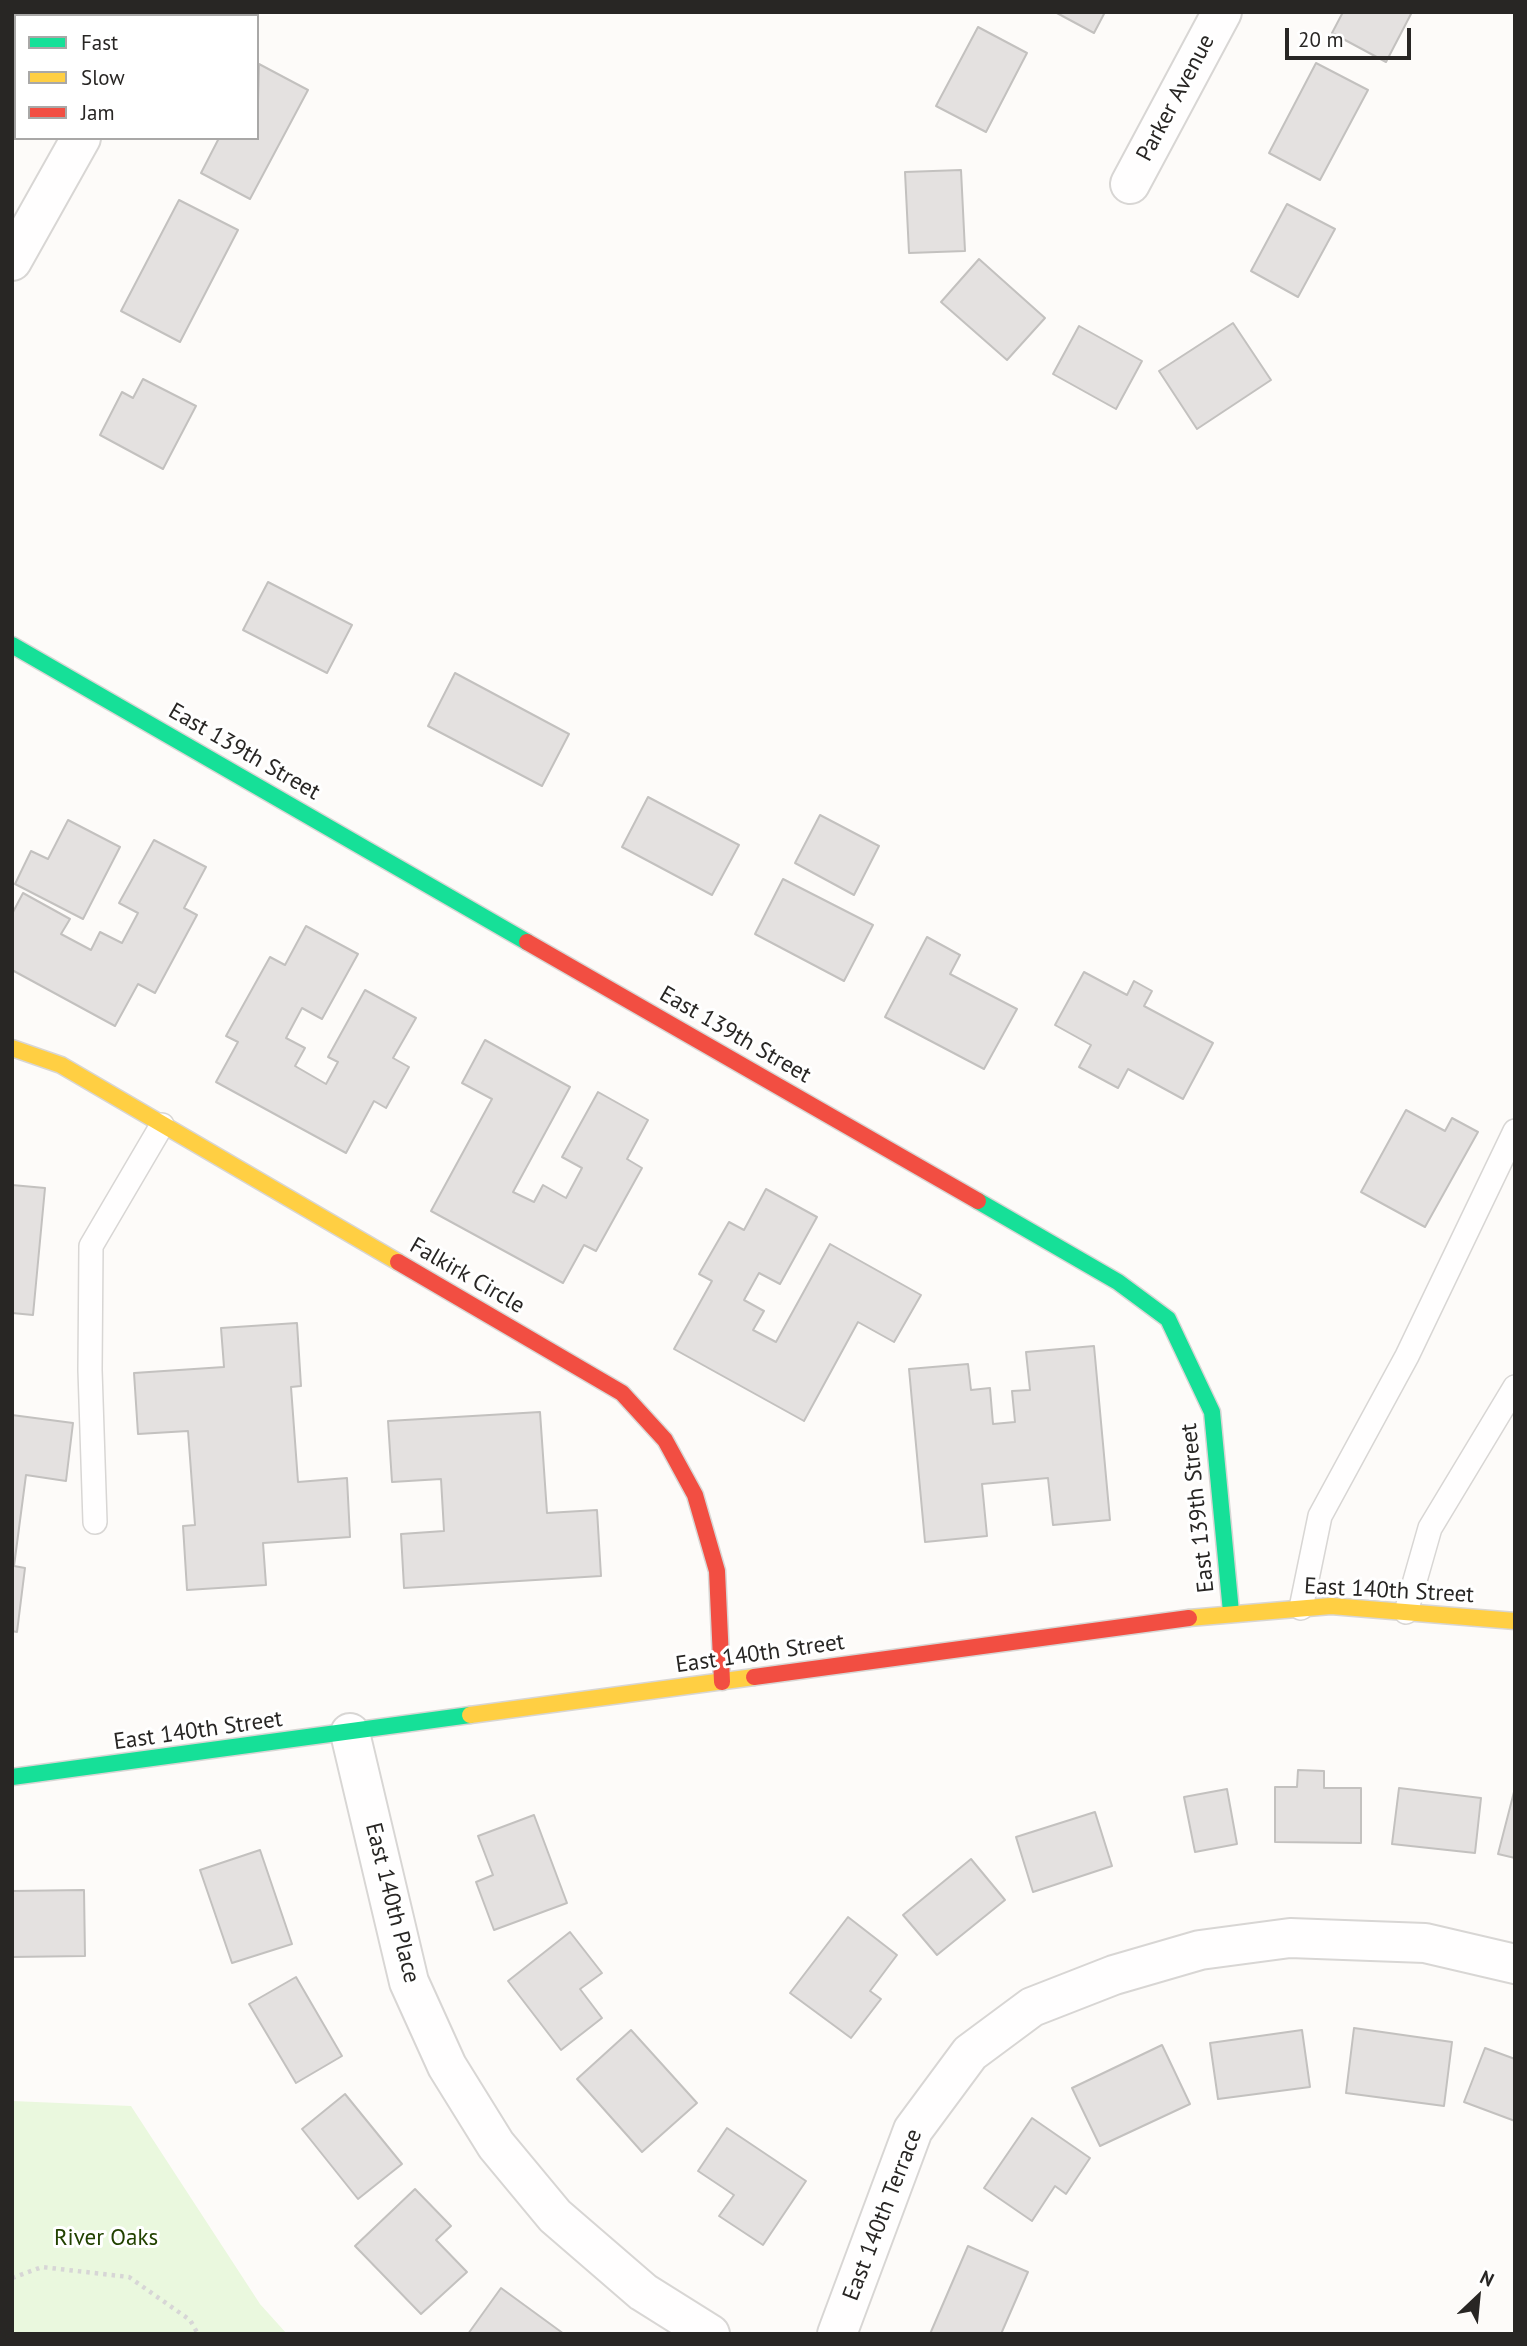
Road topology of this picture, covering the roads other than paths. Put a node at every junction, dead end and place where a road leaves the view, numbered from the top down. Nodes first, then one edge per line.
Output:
1 (1222, 12) edge
2 (80, 140) edge
3 (1130, 184) dead end
4 (12, 261) edge
5 (12, 645) edge
6 (12, 1048) edge
7 (162, 1125) junction
8 (1515, 1131) edge
9 (1515, 1387) edge
10 (95, 1522) dead end
11 (1301, 1608) junction
12 (1231, 1612) junction
13 (1406, 1612) junction
14 (1515, 1622) edge
15 (722, 1682) junction
16 (351, 1732) junction
17 (12, 1777) edge
18 (1515, 1964) edge
19 (710, 2334) edge
20 (837, 2334) edge

1 - 3 street, Parker Avenue
2 - 4 street
5 - 12 street, East 139th Street
6 - 7 street, Falkirk Circle
7 - 10 lane
7 - 15 street, Falkirk Circle
8 - 11 lane
9 - 13 lane
11 - 12 street, East 140th Street
11 - 13 street, East 140th Street
12 - 15 street, East 140th Street
13 - 14 street, East 140th Street
15 - 16 street, East 140th Street
16 - 17 street, East 140th Street
16 - 19 street, East 140th Place
18 - 20 street, East 140th Terrace

